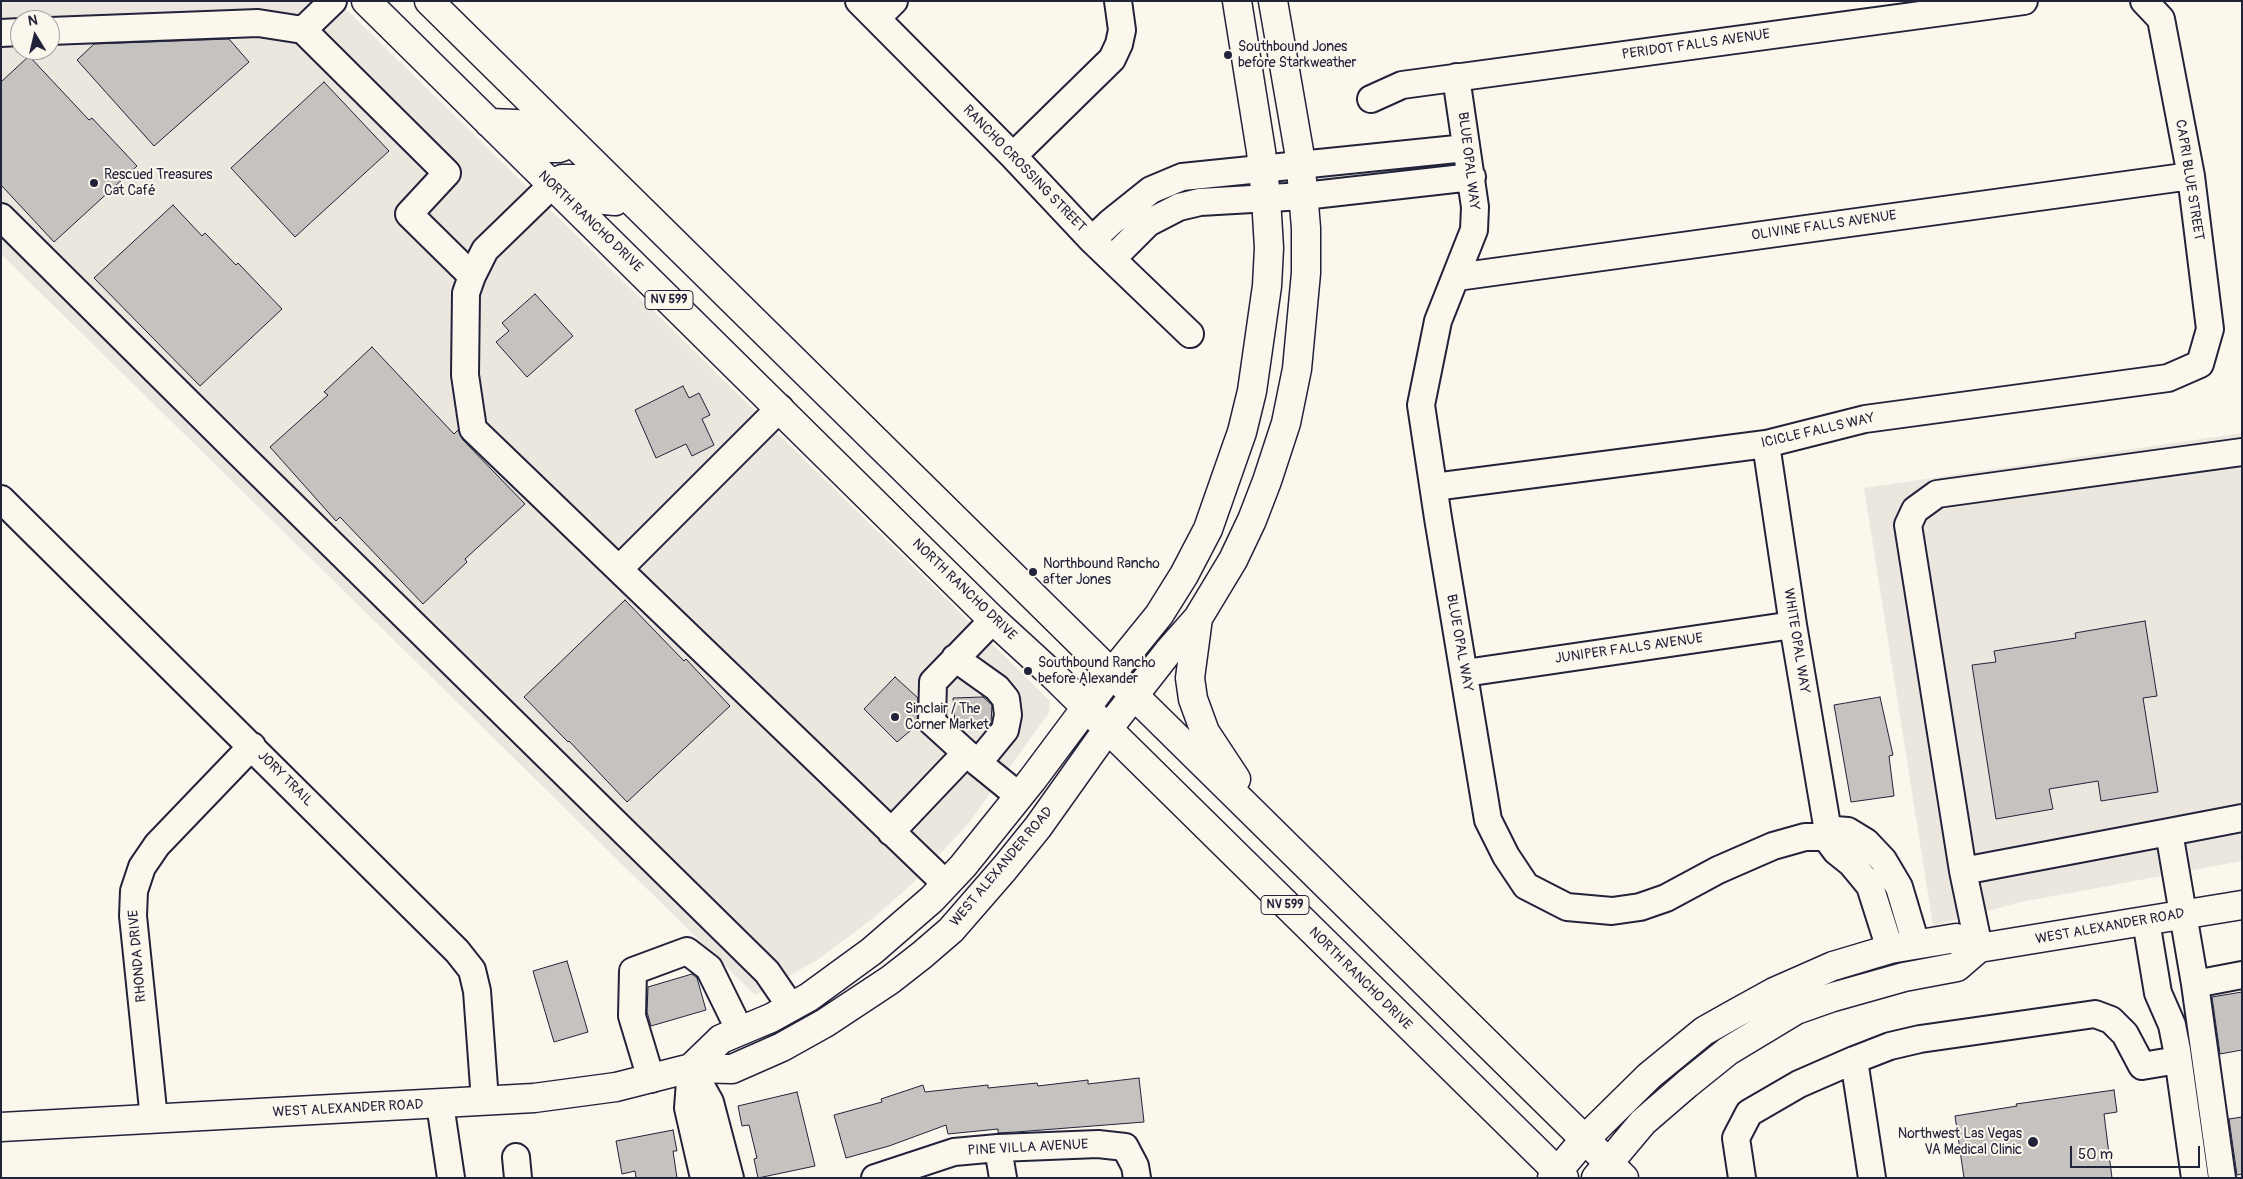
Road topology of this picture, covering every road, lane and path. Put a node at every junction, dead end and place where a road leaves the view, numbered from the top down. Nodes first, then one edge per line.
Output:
1 (333, 1) edge
2 (366, 1) edge
3 (429, 1) edge
4 (1118, 1) edge
5 (1237, 1) edge
6 (1273, 1) edge
7 (2024, 1) edge
8 (2144, 1) edge
9 (877, 7) edge
10 (303, 30) junction
11 (60, 31) edge
12 (1456, 77) junction
13 (1371, 98) dead end
14 (489, 123) junction
15 (572, 143) junction
16 (1466, 148) junction
17 (1411, 154) junction
18 (1014, 156) junction
19 (1300, 166) junction
20 (1263, 168) junction
21 (2191, 176) junction
22 (1472, 177) junction
23 (1414, 184) junction
24 (552, 185) junction
25 (1304, 196) junction
26 (1266, 198) junction
27 (634, 203) junction
28 (1, 216) edge
29 (1135, 218) junction
30 (1092, 240) junction
31 (1112, 259) junction
32 (472, 276) junction
33 (1457, 277) junction
34 (1190, 334) dead end
35 (2200, 364) joint
36 (780, 408) junction
37 (1766, 444) junction
38 (2242, 452) edge
39 (1434, 487) junction
40 (6, 514) edge
41 (619, 569) junction
42 (1198, 618) junction
43 (993, 620) junction
44 (1793, 624) junction
45 (955, 658) junction
46 (1112, 673) junction
47 (1465, 673) junction
48 (1134, 695) junction
49 (1086, 708) junction
50 (1108, 730) junction
51 (252, 746) junction
52 (972, 758) junction
53 (1020, 796) junction
54 (2242, 818) edge
55 (1264, 822) junction
56 (891, 832) junction
57 (2169, 832) junction
58 (1830, 837) junction
59 (1866, 842) junction
60 (1851, 863) junction
61 (1963, 872) junction
62 (946, 884) junction
63 (2242, 905) edge
64 (2184, 914) junction
65 (2146, 921) junction
66 (1903, 946) junction
67 (1979, 948) junction
68 (2242, 976) edge
69 (2194, 984) junction
70 (878, 988) junction
71 (791, 1006) junction
72 (740, 1031) junction
73 (1854, 1060) junction
74 (2178, 1060) junction
75 (691, 1068) junction
76 (651, 1079) junction
77 (485, 1101) junction
78 (440, 1104) junction
79 (154, 1119) junction
80 (1, 1127) edge
81 (1584, 1140) junction
82 (998, 1148) junction
83 (1610, 1173) edge
84 (1557, 1175) edge
85 (717, 1176) edge
86 (450, 1178) edge
87 (875, 1178) edge
88 (1003, 1178) edge
89 (1137, 1178) edge
90 (1742, 1178) edge
91 (1872, 1178) edge
92 (2195, 1178) edge
93 (2222, 1178) edge

1 - 10 street
2 - 14 main road, NORTH RANCHO DRIVE / NV 599
3 - 15 main road
4 - 18 street
5 - 20 main road, WEST ALEXANDER ROAD
6 - 19 main road
7 - 12 street, PERIDOT FALLS AVENUE
8 - 21 street, CAPRI BLUE STREET
9 - 18 street, RANCHO CROSSING STREET
10 - 11 street
10 - 32 street
12 - 13 street, PERIDOT FALLS AVENUE
12 - 16 street, BLUE OPAL WAY
14 - 15 main road
14 - 24 main road, NORTH RANCHO DRIVE / NV 599
15 - 27 main road
16 - 17 street
16 - 22 street, BLUE OPAL WAY
17 - 19 street
17 - 23 street
18 - 30 street, RANCHO CROSSING STREET
19 - 20 street
19 - 25 main road
20 - 26 main road, WEST ALEXANDER ROAD
20 - 29 street
21 - 33 street, OLIVINE FALLS AVENUE
21 - 35 street, CAPRI BLUE STREET
22 - 23 street
22 - 33 street, BLUE OPAL WAY
23 - 25 street
24 - 27 main road
24 - 32 street
24 - 36 main road, NORTH RANCHO DRIVE / NV 599
25 - 26 street
25 - 42 main road
26 - 29 street
26 - 46 main road, WEST ALEXANDER ROAD
27 - 46 main road
28 - 71 street
29 - 30 street
29 - 31 street
30 - 31 street, RANCHO CROSSING STREET
31 - 34 street, RANCHO CROSSING STREET
32 - 41 street
33 - 39 street, BLUE OPAL WAY
35 - 37 street, ICICLE FALLS WAY
36 - 41 street
36 - 43 main road, NORTH RANCHO DRIVE / NV 599
37 - 39 street, ICICLE FALLS WAY
37 - 44 street, WHITE OPAL WAY
38 - 61 street
39 - 47 street, BLUE OPAL WAY
40 - 51 street, JORY TRAIL
41 - 56 street
42 - 48 main road, WEST ALEXANDER ROAD
42 - 55 main road
43 - 45 street
43 - 49 main road, NORTH RANCHO DRIVE / NV 599
44 - 47 street, JUNIPER FALLS AVENUE
44 - 58 street, WHITE OPAL WAY
45 - 52 street
45 - 52 street
46 - 48 main road
46 - 49 main road, WEST ALEXANDER ROAD
47 - 58 street, BLUE OPAL WAY
48 - 50 main road, WEST ALEXANDER ROAD
48 - 55 main road
49 - 50 main road, NORTH RANCHO DRIVE / NV 599
49 - 53 main road, WEST ALEXANDER ROAD
50 - 70 main road, WEST ALEXANDER ROAD
50 - 84 main road, NORTH RANCHO DRIVE / NV 599
51 - 77 street, JORY TRAIL
51 - 79 street, RHONDA DRIVE
52 - 53 street
52 - 56 street
53 - 62 main road, WEST ALEXANDER ROAD
54 - 57 street
55 - 81 main road
56 - 62 street
57 - 61 street
57 - 64 street
58 - 59 street, BLUE OPAL WAY
58 - 60 street
59 - 60 street
59 - 66 street, BLUE OPAL WAY
60 - 66 street
61 - 67 street
62 - 70 main road
62 - 71 main road, WEST ALEXANDER ROAD
63 - 64 main road, WEST ALEXANDER ROAD
64 - 65 main road, WEST ALEXANDER ROAD
64 - 69 street
65 - 67 main road, WEST ALEXANDER ROAD
65 - 74 street
66 - 67 main road
66 - 81 main road
67 - 83 main road
68 - 69 street
69 - 93 street
70 - 75 main road, WEST ALEXANDER ROAD
71 - 72 main road, WEST ALEXANDER ROAD
72 - 75 main road, WEST ALEXANDER ROAD
72 - 76 street
73 - 74 street
73 - 90 street
73 - 91 street
74 - 92 street
75 - 76 main road, WEST ALEXANDER ROAD
75 - 85 street
76 - 77 main road, WEST ALEXANDER ROAD
77 - 78 main road, WEST ALEXANDER ROAD
78 - 79 main road, WEST ALEXANDER ROAD
78 - 86 street
79 - 80 main road, WEST ALEXANDER ROAD
81 - 83 main road
81 - 84 main road
82 - 87 street, PINE VILLA AVENUE
82 - 88 street
82 - 89 street, PINE VILLA AVENUE

